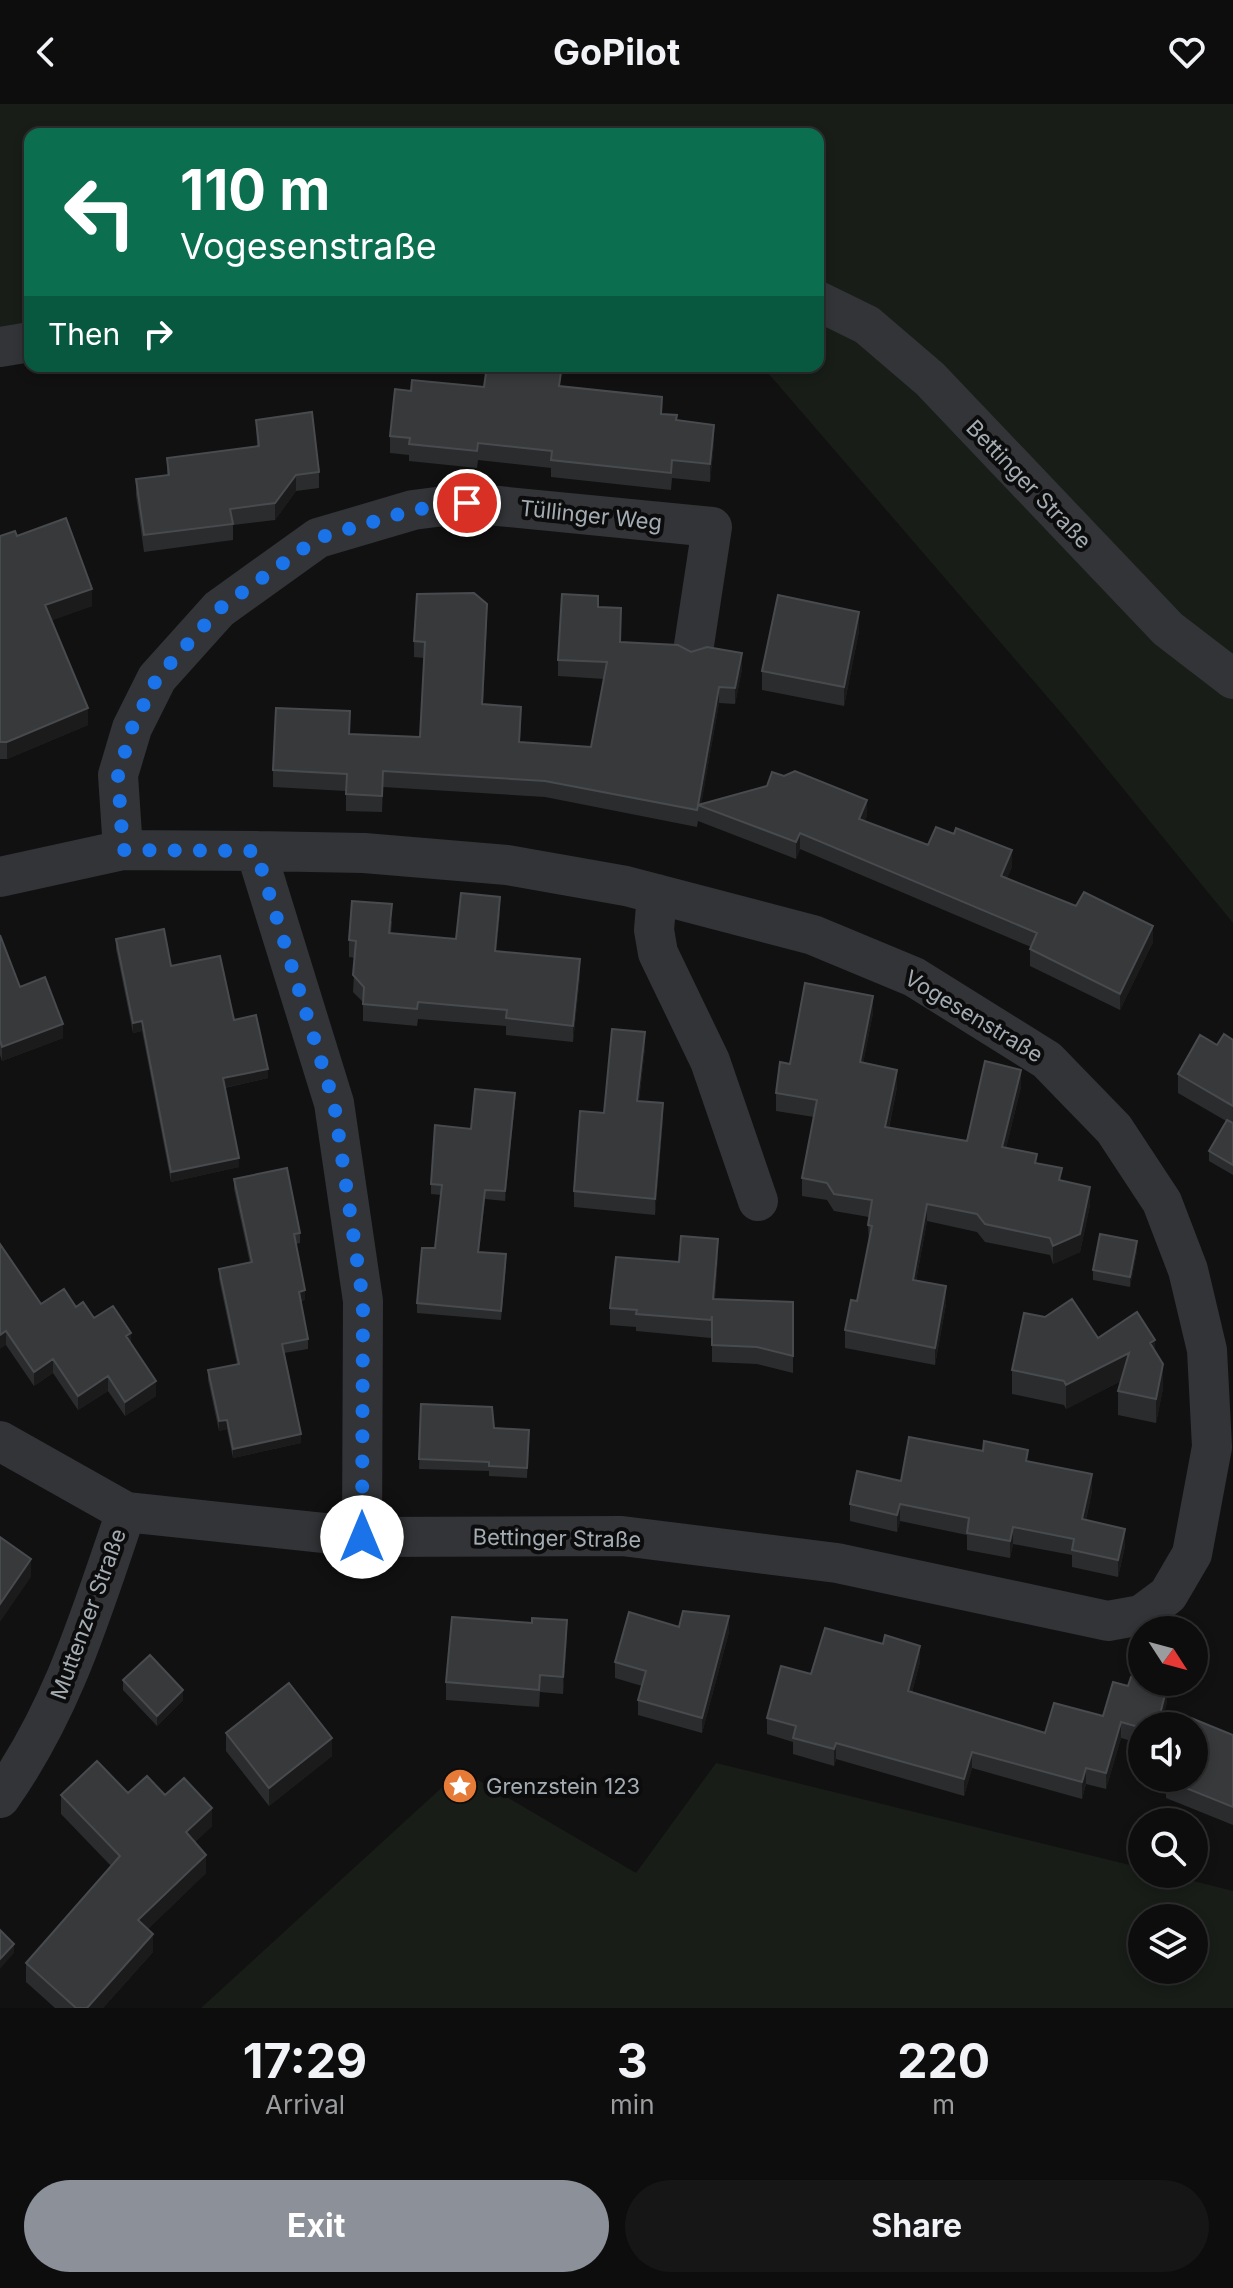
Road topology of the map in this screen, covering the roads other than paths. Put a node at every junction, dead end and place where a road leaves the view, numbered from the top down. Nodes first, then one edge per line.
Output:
1 (824, 304) edge
2 (24, 343) edge
3 (0, 347) edge
4 (694, 645) dead end
5 (1233, 679) edge
6 (123, 850) junction
7 (256, 851) junction
8 (0, 877) edge
9 (657, 894) junction
10 (758, 1201) dead end
11 (0, 1441) edge
12 (126, 1512) junction
13 (362, 1537) junction
14 (1192, 1554) joint
15 (0, 1798) edge

1 - 5 street, Bettinger Straße
2 - 3 street
4 - 6 street, Tüllinger Weg
6 - 7 street, Vogesenstraße
6 - 8 street, Vogesenstraße
7 - 9 street, Vogesenstraße
7 - 13 street
9 - 10 street
9 - 14 street, Vogesenstraße
11 - 12 street, Bettinger Straße
12 - 13 street, Bettinger Straße
12 - 15 street, Muttenzer Straße
13 - 14 street, Bettinger Straße

